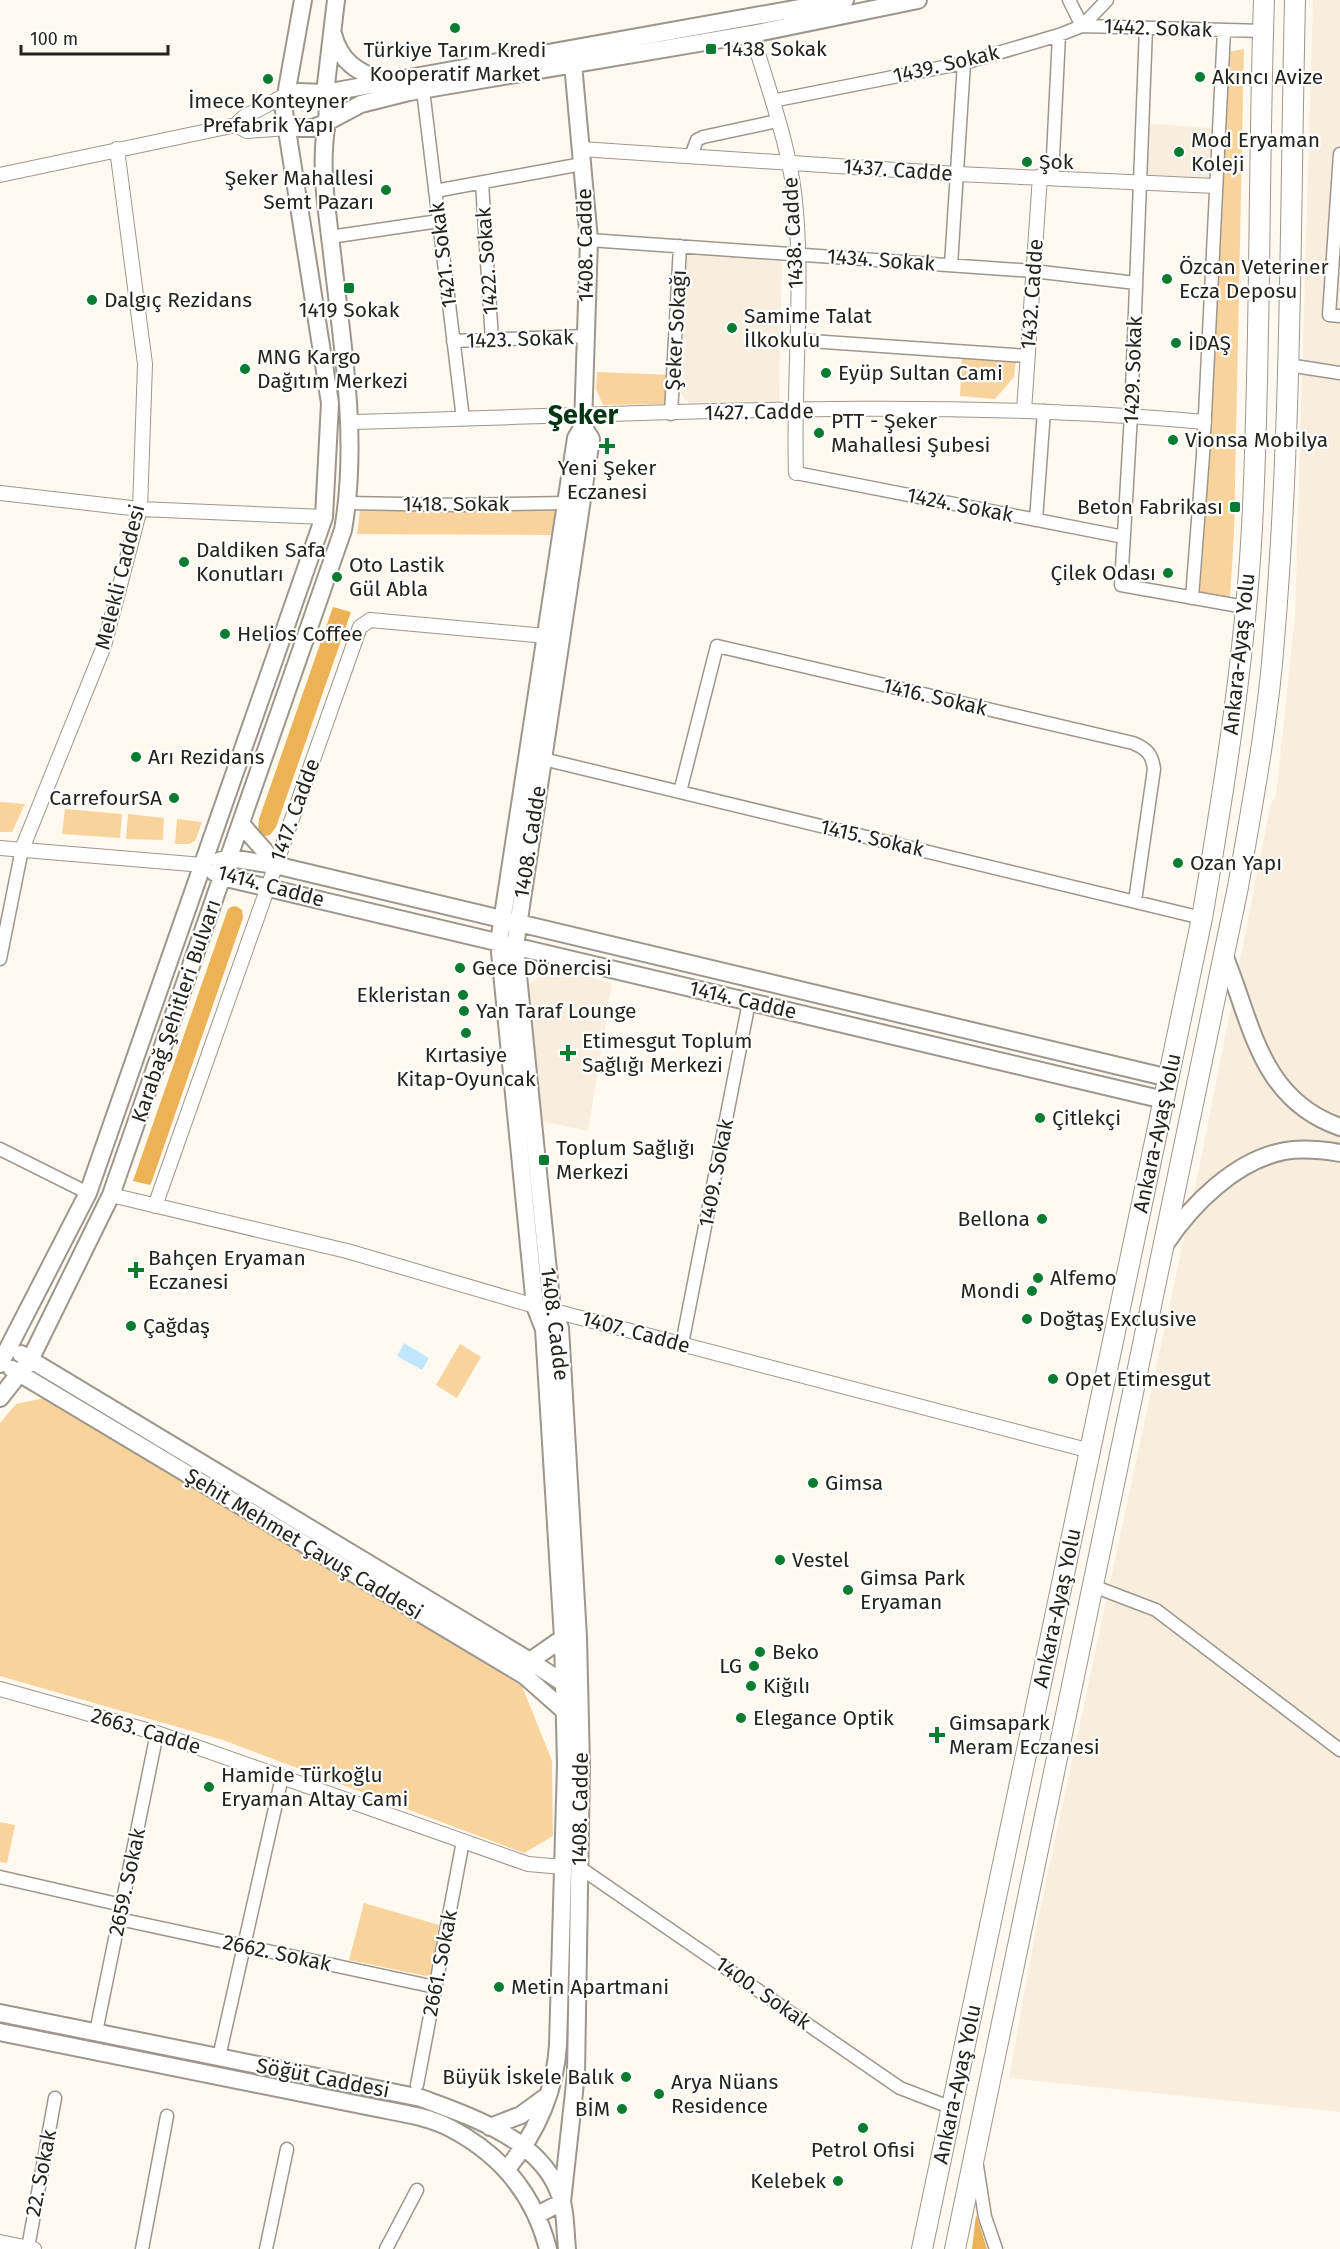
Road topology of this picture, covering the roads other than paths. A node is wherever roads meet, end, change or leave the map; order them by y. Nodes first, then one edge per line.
1 (303, 0) edge
2 (336, 0) edge
3 (845, 0) edge
4 (918, 0) edge
5 (1069, 0) edge
6 (1107, 0) edge
7 (1264, 0) edge
8 (1295, 0) edge
9 (751, 26) junction
10 (1082, 26) junction
11 (332, 28) junction
12 (1146, 28) junction
13 (1224, 30) junction
14 (1263, 31) junction
15 (1059, 35) junction
16 (964, 63) junction
17 (573, 64) junction
18 (383, 82) junction
19 (423, 90) junction
20 (325, 93) junction
21 (286, 95) junction
22 (772, 100) junction
23 (777, 121) junction
24 (327, 122) junction
25 (236, 125) junction
26 (288, 128) junction
27 (117, 148) junction
28 (1340, 154) edge
29 (691, 156) junction
30 (581, 157) junction
31 (789, 162) junction
32 (957, 174) junction
33 (0, 175) edge
34 (1046, 177) junction
35 (1140, 182) junction
36 (482, 183) junction
37 (1215, 186) junction
38 (435, 191) junction
39 (1338, 198) edge
40 (439, 221) junction
41 (330, 237) junction
42 (589, 240) junction
43 (680, 246) junction
44 (798, 254) junction
45 (951, 265) junction
46 (1033, 271) junction
47 (1136, 283) junction
48 (1340, 316) edge
49 (586, 336) junction
50 (492, 340) junction
51 (796, 340) junction
52 (453, 342) junction
53 (1027, 356) junction
54 (1288, 365) junction
55 (1340, 373) edge
56 (794, 411) junction
57 (1024, 411) junction
58 (1044, 411) junction
59 (671, 414) junction
60 (1131, 415) junction
61 (463, 419) junction
62 (583, 421) junction
63 (349, 422) junction
64 (1204, 422) junction
65 (796, 473) joint
66 (0, 493) edge
67 (347, 503) junction
68 (566, 503) junction
69 (140, 509) junction
70 (324, 516) junction
71 (1036, 520) junction
72 (1124, 537) junction
73 (1192, 598) junction
74 (1245, 607) junction
75 (546, 636) junction
76 (543, 759) junction
77 (680, 792) junction
78 (241, 823) junction
79 (0, 848) edge
80 (22, 849) junction
81 (229, 858) junction
82 (203, 865) junction
83 (275, 865) junction
84 (222, 877) junction
85 (267, 887) junction
86 (1135, 901) junction
87 (1202, 918) junction
88 (510, 921) junction
89 (507, 944) junction
90 (1224, 955) junction
91 (0, 959) edge
92 (749, 1002) junction
93 (1169, 1078) junction
94 (1164, 1100) junction
95 (1340, 1127) edge
96 (0, 1149) edge
97 (1340, 1153) edge
98 (88, 1193) junction
99 (111, 1195) junction
100 (155, 1206) junction
101 (1163, 1246) junction
102 (544, 1308) junction
103 (682, 1344) junction
104 (2, 1356) edge
105 (30, 1360) junction
106 (20, 1374) junction
107 (0, 1398) edge
108 (1091, 1451) junction
109 (1093, 1586) junction
110 (563, 1638) junction
111 (530, 1661) junction
112 (564, 1683) junction
113 (0, 1689) edge
114 (579, 1694) junction
115 (564, 1711) junction
116 (580, 1725) junction
117 (157, 1733) junction
118 (1340, 1750) edge
119 (282, 1777) junction
120 (464, 1841) junction
121 (571, 1867) junction
122 (1, 1881) edge
123 (122, 1905) junction
124 (119, 1918) junction
125 (244, 1946) junction
126 (435, 1987) junction
127 (0, 2013) edge
128 (0, 2032) edge
129 (96, 2032) junction
130 (219, 2057) junction
131 (417, 2085) dead end
132 (548, 2095) junction
133 (55, 2098) dead end
134 (952, 2108) junction
135 (167, 2116) dead end
136 (490, 2127) junction
137 (525, 2148) junction
138 (287, 2149) dead end
139 (976, 2152) junction
140 (507, 2169) junction
141 (417, 2190) dead end
142 (562, 2202) junction
143 (537, 2215) junction
144 (0, 2242) edge
145 (31, 2248) edge
146 (142, 2249) edge
147 (266, 2249) edge
148 (386, 2249) edge
149 (548, 2249) edge
150 (567, 2249) edge
151 (922, 2249) edge
152 (955, 2249) edge
153 (996, 2249) edge

1 - 21 main road, Karabağ Şehitleri Bulvarı
2 - 11 main road, Karabağ Şehitleri Bulvarı
3 - 9 main road
4 - 9 main road
5 - 10 street, 1442. Sokak
6 - 10 street, 1439. Sokak
7 - 14 highway, Ankara-Ayaş Yolu
8 - 54 highway, Ankara-Ayaş Yolu
9 - 17 main road
9 - 18 main road
9 - 22 street, 1438. Cadde
10 - 12 street, 1442. Sokak
10 - 15 street, 1439. Sokak
11 - 18 main road
11 - 20 main road, Karabağ Şehitleri Bulvarı
12 - 13 street, 1442. Sokak
12 - 35 street, 1429. Sokak
13 - 14 street, 1442. Sokak
13 - 37 street
14 - 74 highway, Ankara-Ayaş Yolu
15 - 16 street, 1439. Sokak
15 - 34 street
16 - 22 street, 1439. Sokak
16 - 32 street
17 - 19 main road
17 - 30 main road, 1408. Cadde
18 - 20 main road
19 - 24 main road
19 - 38 street, 1421. Sokak
20 - 21 main road
20 - 24 main road, Karabağ Şehitleri Bulvarı
21 - 25 street
21 - 26 main road, Karabağ Şehitleri Bulvarı
22 - 23 street, 1438. Cadde
23 - 29 street
23 - 31 street, 1438. Cadde
24 - 26 main road
24 - 41 main road, Karabağ Şehitleri Bulvarı
25 - 26 street
25 - 27 street
26 - 70 main road, Karabağ Şehitleri Bulvarı
27 - 33 street
27 - 69 street, Melekli Caddesi
28 - 39 street
29 - 30 street, 1437. Cadde
29 - 31 street, 1437. Cadde
30 - 36 street
30 - 42 main road, 1408. Cadde
31 - 32 street, 1437. Cadde
31 - 44 street, 1438. Cadde
32 - 34 street, 1437. Cadde
32 - 45 street
34 - 35 street, 1437. Cadde
34 - 46 street, 1432. Cadde
35 - 37 street, 1437. Cadde
35 - 47 street, 1429. Sokak
36 - 38 street
36 - 50 street, 1422. Sokak
37 - 64 street
38 - 40 street, 1421. Sokak
39 - 48 street
40 - 41 street
40 - 52 street, 1421. Sokak
41 - 63 main road, Karabağ Şehitleri Bulvarı
42 - 43 street, 1434. Sokak
42 - 49 main road, 1408. Cadde
43 - 44 street, 1434. Sokak
43 - 59 street, Şeker Sokağı
44 - 45 street, 1434. Sokak
44 - 51 street, 1438. Cadde
45 - 46 street, 1434. Sokak
46 - 47 street, 1434. Sokak
46 - 53 street, 1432. Cadde
47 - 60 street, 1429. Sokak
49 - 50 street, 1423. Sokak
49 - 62 main road, 1408. Cadde
50 - 52 street, 1423. Sokak
51 - 53 street
51 - 56 street, 1438. Cadde
52 - 61 street, 1421. Sokak
53 - 57 street, 1432. Cadde
54 - 55 street
54 - 90 highway, Ankara-Ayaş Yolu
56 - 57 street, 1427. Cadde
56 - 59 street, 1427. Cadde
56 - 65 street, 1438. Cadde
57 - 58 street, 1427. Cadde
58 - 60 street, 1427. Cadde
58 - 71 street
59 - 62 street, 1427. Cadde
60 - 64 street, 1427. Cadde
60 - 72 street, 1429. Sokak
61 - 62 street, 1427. Cadde
61 - 63 street, 1427. Cadde
62 - 68 main road, 1408. Cadde
62 - 76 main road, 1408. Cadde
63 - 67 main road, Karabağ Şehitleri Bulvarı
64 - 73 street
65 - 71 street, 1424. Sokak
66 - 69 street
67 - 68 street, 1418. Sokak
67 - 78 main road, Karabağ Şehitleri Bulvarı
68 - 75 main road, 1408. Cadde
69 - 70 street
69 - 80 street, Melekli Caddesi
70 - 82 main road, Karabağ Şehitleri Bulvarı
71 - 72 street, 1424. Sokak
72 - 73 street, 1429. Sokak
73 - 74 street, 1429. Sokak
74 - 87 highway, Ankara-Ayaş Yolu
75 - 83 street, 1417. Cadde
75 - 88 main road, 1408. Cadde
76 - 77 street, 1415. Sokak
76 - 88 main road, 1408. Cadde
77 - 86 street, 1415. Sokak
77 - 86 street, 1416. Sokak
78 - 81 main road, Karabağ Şehitleri Bulvarı
78 - 83 main road
79 - 80 street
80 - 82 street
80 - 91 street
81 - 82 main road, 1414. Cadde
81 - 83 main road, 1414. Cadde
81 - 84 main road, Karabağ Şehitleri Bulvarı
82 - 84 main road, 1414. Cadde
82 - 98 main road, Karabağ Şehitleri Bulvarı
83 - 85 street, 1417. Cadde
83 - 88 main road, 1414. Cadde
84 - 85 main road, 1414. Cadde
84 - 99 main road, Karabağ Şehitleri Bulvarı
85 - 89 main road, 1414. Cadde
85 - 100 street, 1417. Cadde
86 - 87 street, 1415. Sokak
87 - 93 highway, Ankara-Ayaş Yolu
88 - 89 main road, 1408. Cadde
88 - 93 main road, 1414. Cadde
89 - 92 main road, 1414. Cadde
89 - 102 main road, 1408. Cadde
90 - 95 main road
90 - 101 highway, Ankara-Ayaş Yolu
92 - 94 main road, 1414. Cadde
92 - 103 street, 1409. Sokak
93 - 94 highway, Ankara-Ayaş Yolu
94 - 108 highway, Ankara-Ayaş Yolu
96 - 98 street
97 - 101 main road
98 - 104 main road, Karabağ Şehitleri Bulvarı
99 - 100 street, 1407. Cadde
99 - 105 main road, Karabağ Şehitleri Bulvarı
100 - 102 street, 1407. Cadde
101 - 109 highway, Ankara-Ayaş Yolu
102 - 103 street, 1407. Cadde
102 - 110 main road, 1408. Cadde
102 - 114 main road, 1408. Cadde
103 - 108 street, 1407. Cadde
104 - 105 main road, Şehit Mehmet Çavuş Caddesi
104 - 106 main road, Şehit Mehmet Çavuş Caddesi
105 - 106 main road, Karabağ Şehitleri Bulvarı
105 - 111 main road, Şehit Mehmet Çavuş Caddesi
106 - 107 main road, Karabağ Şehitleri Bulvarı
106 - 115 main road, Şehit Mehmet Çavuş Caddesi
108 - 134 highway, Ankara-Ayaş Yolu
109 - 118 street
109 - 139 highway, Ankara-Ayaş Yolu
110 - 111 main road
110 - 112 main road, 1408. Cadde
111 - 112 main road, Şehit Mehmet Çavuş Caddesi
112 - 114 main road, Şehit Mehmet Çavuş Caddesi
112 - 115 main road, 1408. Cadde
113 - 117 street, 2663. Cadde
114 - 116 main road, 1408. Cadde
115 - 116 main road, Şehit Mehmet Çavuş Caddesi
115 - 121 main road, 1408. Cadde
116 - 121 main road, 1408. Cadde
117 - 119 street, 2663. Cadde
117 - 123 street, 2659. Sokak
119 - 120 street, 2663. Cadde
119 - 125 street
120 - 121 street, 2663. Cadde
120 - 126 street, 2661. Sokak
121 - 132 main road, 1408. Cadde
121 - 134 street, 1400. Sokak
121 - 142 main road, 1408. Cadde
122 - 123 street
123 - 124 street, 2659. Sokak
124 - 125 street, 2662. Sokak
124 - 129 street, 2659. Sokak
125 - 126 street, 2662. Sokak
125 - 130 street
126 - 131 street, 2661. Sokak
127 - 129 main road, Söğüt Caddesi
128 - 140 main road, Söğüt Caddesi
129 - 130 main road, Söğüt Caddesi
130 - 136 main road, Söğüt Caddesi
132 - 136 main road
132 - 137 main road, 1408. Cadde
133 - 145 street, 22. Sokak
134 - 151 highway, Ankara-Ayaş Yolu
135 - 146 street
136 - 137 main road, Söğüt Caddesi
137 - 140 main road, 1408. Cadde
137 - 142 main road, Söğüt Caddesi
138 - 147 street
139 - 152 highway, Ankara-Ayaş Yolu
139 - 153 street
140 - 143 main road, Söğüt Caddesi
141 - 148 street
142 - 143 main road
142 - 150 main road, Söğüt Caddesi
143 - 149 main road, Söğüt Caddesi
144 - 145 street

